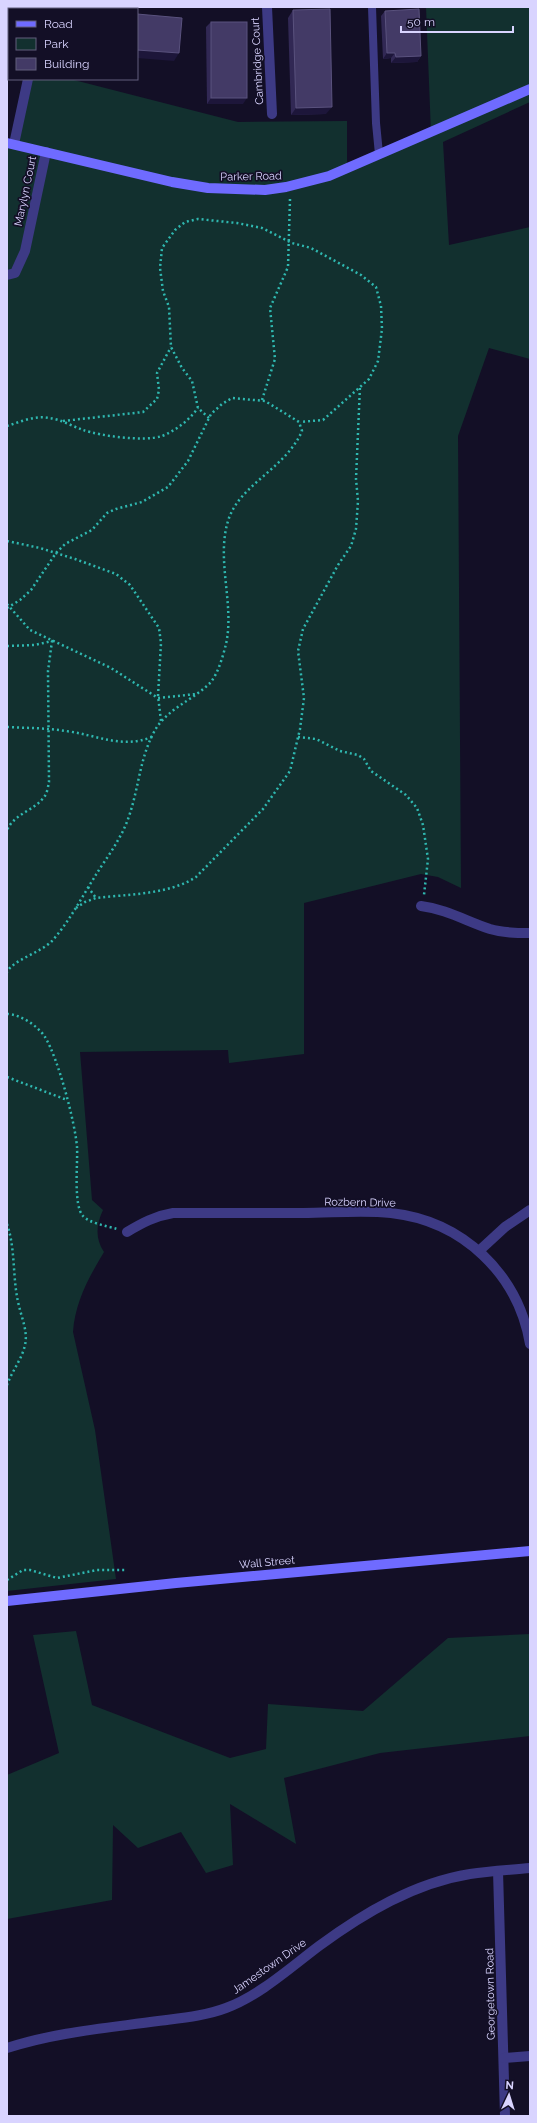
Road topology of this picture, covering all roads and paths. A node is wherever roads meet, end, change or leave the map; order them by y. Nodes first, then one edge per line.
1 (267, 7) edge
2 (372, 7) edge
3 (28, 80) edge
4 (530, 89) edge
5 (272, 114) dead end
6 (10, 143) edge
7 (46, 152) junction
8 (379, 154) junction
9 (290, 186) junction
10 (290, 242) junction
11 (7, 275) edge
12 (171, 347) junction
13 (360, 386) junction
14 (262, 400) junction
15 (198, 408) junction
16 (209, 418) junction
17 (60, 421) junction
18 (300, 422) junction
19 (7, 426) edge
20 (7, 541) edge
21 (56, 553) junction
22 (8, 606) edge
23 (52, 641) junction
24 (7, 646) edge
25 (196, 694) junction
26 (158, 698) junction
27 (161, 721) junction
28 (7, 727) edge
29 (49, 729) junction
30 (152, 737) junction
31 (298, 737) junction
32 (7, 830) edge
33 (88, 887) junction
34 (96, 898) junction
35 (421, 906) joint
36 (75, 909) junction
37 (530, 933) edge
38 (7, 972) edge
39 (7, 1014) edge
40 (7, 1077) edge
41 (67, 1100) junction
42 (530, 1210) edge
43 (7, 1224) edge
44 (127, 1232) joint
45 (480, 1250) junction
46 (530, 1344) edge
47 (7, 1385) edge
48 (530, 1551) edge
49 (126, 1570) dead end
50 (7, 1580) edge
51 (7, 1601) edge
52 (530, 1868) edge
53 (498, 1871) junction
54 (7, 2048) edge
55 (530, 2056) edge
56 (504, 2058) junction
57 (505, 2116) edge

1 - 5 street, Cambridge Court
2 - 8 lane
3 - 6 street
4 - 8 street, Parker Road
6 - 7 street, Parker Road
7 - 9 street, Parker Road
7 - 11 street, Marylyn Court
8 - 9 street, Parker Road
9 - 10 path
10 - 12 path
10 - 13 path
10 - 14 path
12 - 15 path
12 - 17 path
13 - 18 path
13 - 31 path
14 - 16 path
14 - 18 path
15 - 16 path
15 - 17 path
16 - 21 path
17 - 19 path
18 - 25 path
20 - 21 path
21 - 22 path
21 - 26 path
22 - 23 path
23 - 24 path
23 - 26 path
23 - 29 path
25 - 26 path
25 - 27 path
26 - 27 path
27 - 30 path
28 - 29 path
29 - 30 path
29 - 32 path
30 - 33 path
31 - 34 path
31 - 35 path
33 - 34 path
33 - 36 path
34 - 36 path
35 - 37 street
36 - 38 path
39 - 41 path
40 - 41 path
41 - 44 path
42 - 45 street
43 - 47 path
44 - 45 street, Rozbern Drive
45 - 46 street, Rozbern Drive
48 - 51 street, Wall Street
49 - 50 path
52 - 53 street, Jamestown Drive
53 - 54 street, Jamestown Drive
53 - 56 street, Georgetown Road
55 - 56 street
56 - 57 street, Georgetown Road

